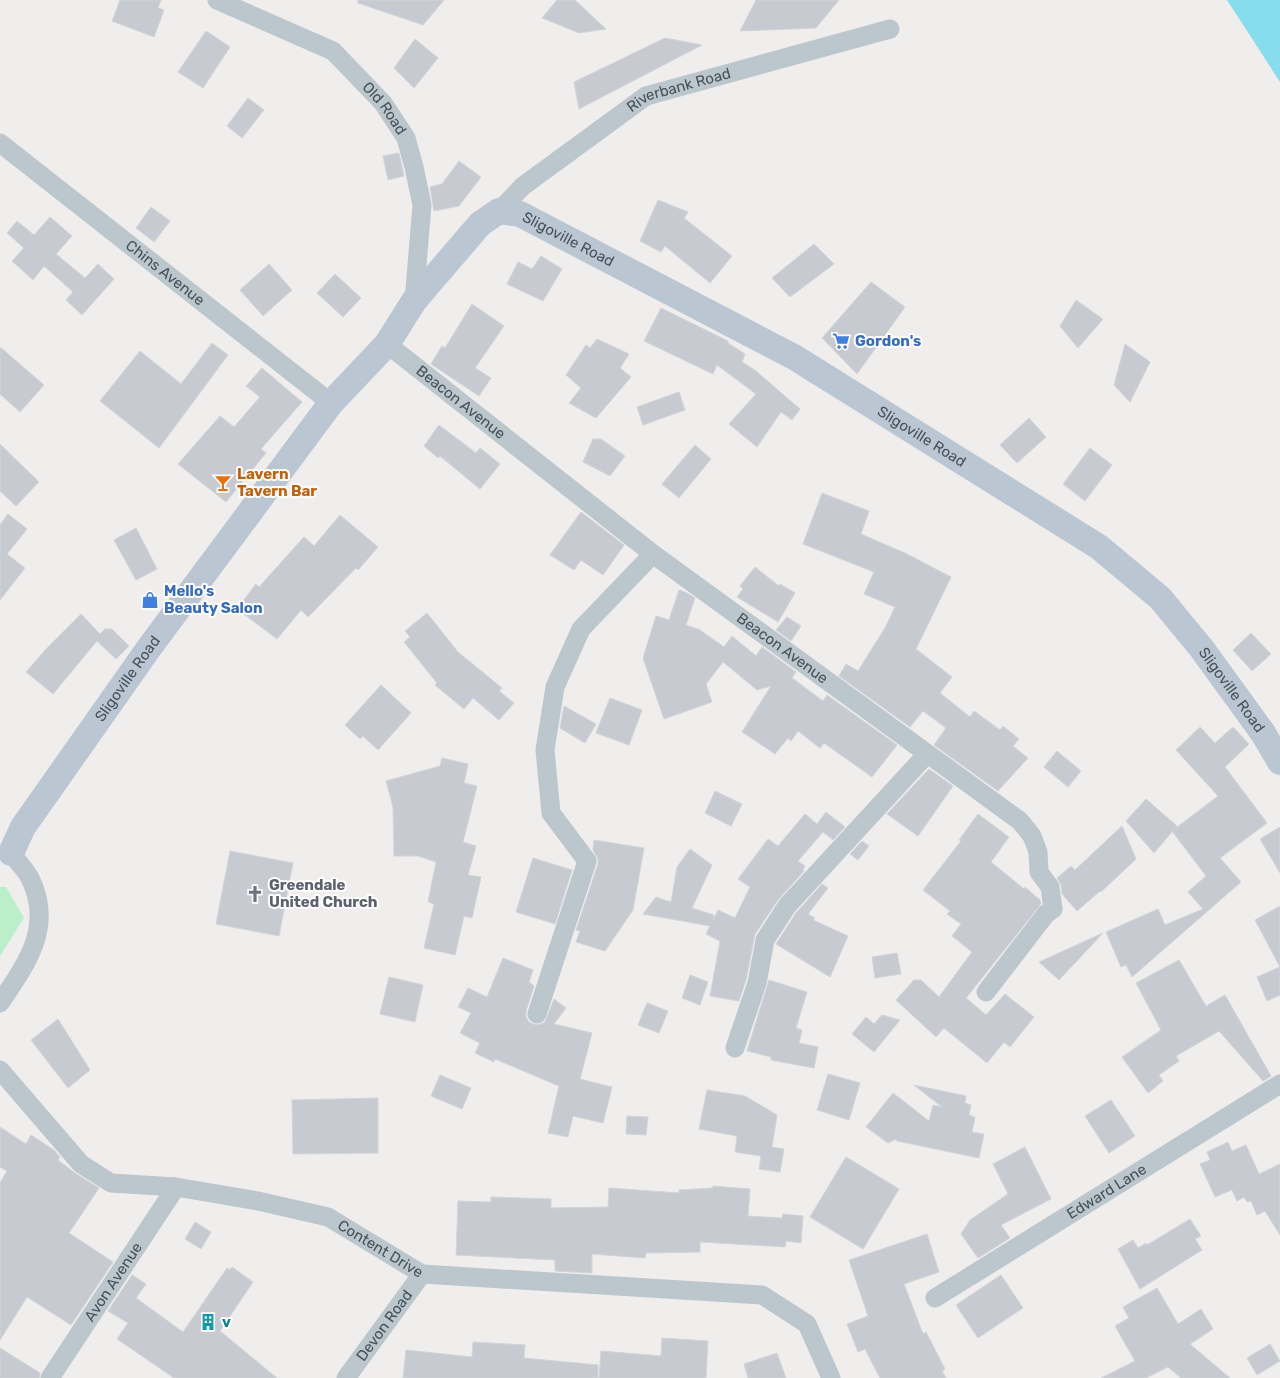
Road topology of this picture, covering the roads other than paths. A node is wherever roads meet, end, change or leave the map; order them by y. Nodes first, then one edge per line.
1 (217, 0) edge
2 (890, 30) dead end
3 (0, 143) edge
4 (499, 211) junction
5 (414, 302) junction
6 (387, 344) junction
7 (331, 403) junction
8 (653, 554) junction
9 (927, 754) junction
10 (1280, 762) edge
11 (4, 852) edge
12 (986, 992) dead end
13 (0, 1003) edge
14 (537, 1014) dead end
15 (735, 1048) dead end
16 (0, 1070) edge
17 (1280, 1084) edge
18 (176, 1187) junction
19 (422, 1274) junction
20 (935, 1298) dead end
21 (50, 1378) edge
22 (346, 1378) edge
23 (831, 1378) edge

1 - 5 street, Old Road
2 - 4 street, Riverbank Road
3 - 7 street, Chins Avenue
4 - 5 street, Sligoville Road
4 - 10 street, Sligoville Road
5 - 6 street, Sligoville Road
6 - 7 street, Sligoville Road
6 - 8 street, Beacon Avenue
7 - 11 street, Sligoville Road
8 - 9 street, Beacon Avenue
8 - 14 street
9 - 12 street, Beacon Avenue
9 - 15 street
11 - 13 street
16 - 18 street, Content Drive
17 - 20 street, Edward Lane
18 - 19 street, Content Drive
18 - 21 street, Avon Avenue
19 - 22 street, Devon Road
19 - 23 street, Content Drive

